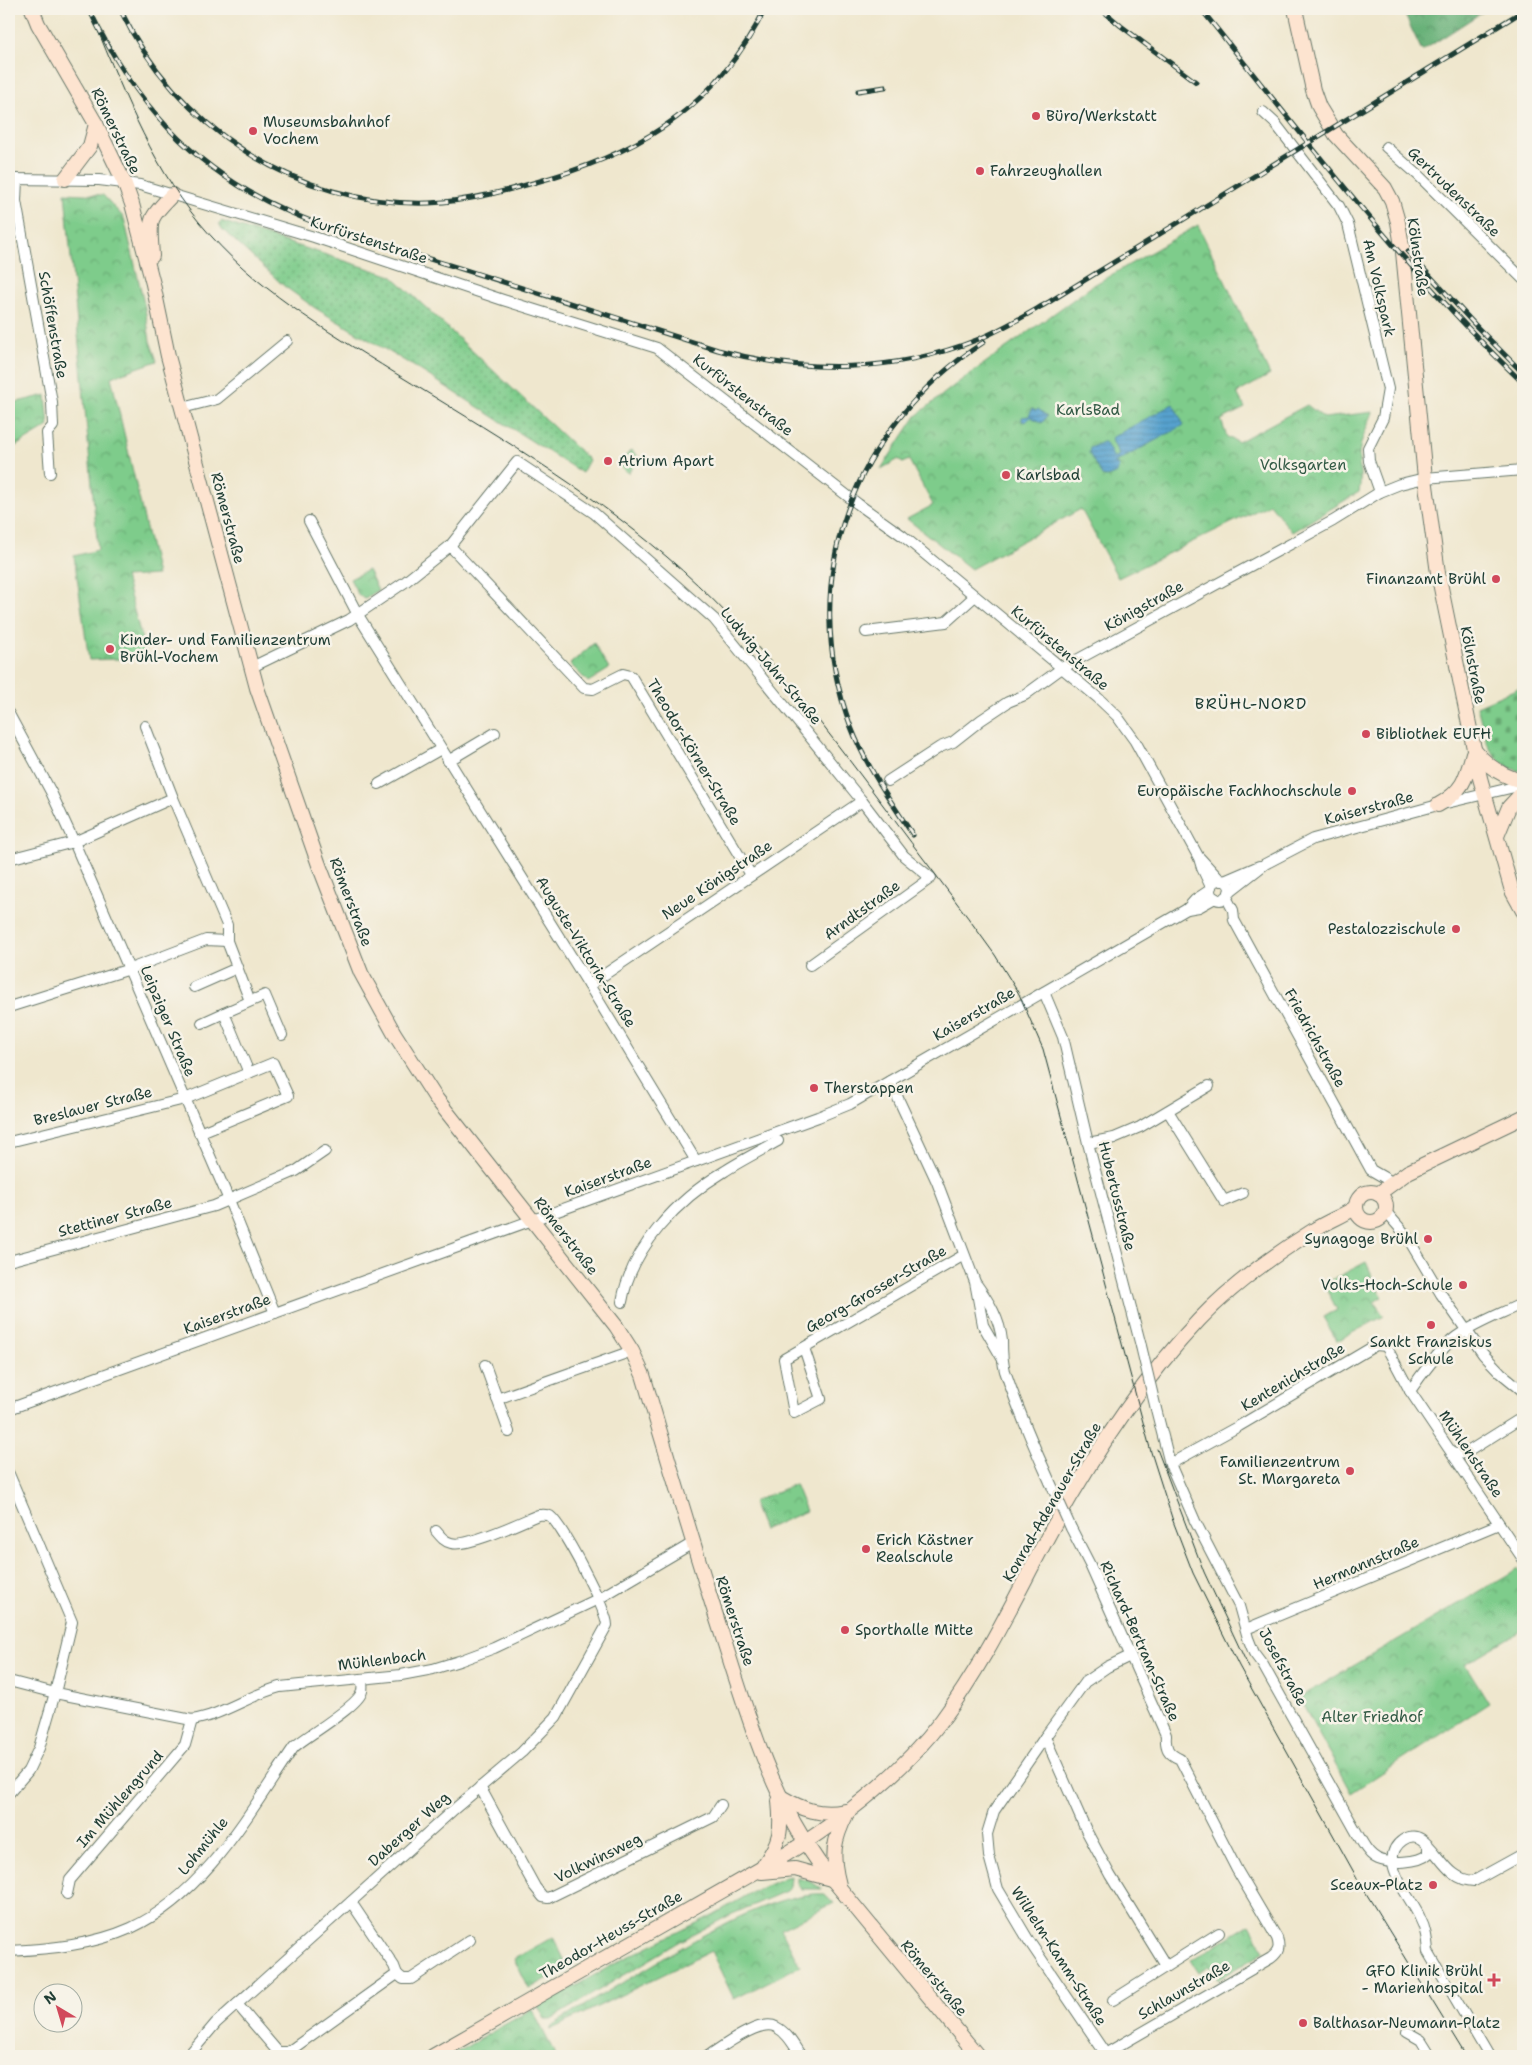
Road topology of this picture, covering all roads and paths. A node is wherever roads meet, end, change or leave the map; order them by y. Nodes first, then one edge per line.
1 (32, 9) edge
2 (42, 9) edge
3 (1295, 9) edge
4 (68, 73) junction
5 (1263, 112) dead end
6 (96, 124) junction
7 (1386, 147) dead end
8 (65, 178) junction
9 (13, 179) edge
10 (124, 182) junction
11 (172, 195) junction
12 (1523, 279) edge
13 (153, 284) junction
14 (287, 341) dead end
15 (182, 408) junction
16 (1523, 470) edge
17 (50, 473) dead end
18 (1425, 478) junction
19 (1380, 492) junction
20 (309, 521) dead end
21 (450, 546) junction
22 (975, 596) junction
23 (358, 615) junction
24 (866, 632) dead end
25 (252, 667) junction
26 (1062, 668) junction
27 (9, 714) edge
28 (144, 726) dead end
29 (496, 733) dead end
30 (441, 749) junction
31 (1473, 750) junction
32 (448, 761) junction
33 (888, 781) dead end
34 (1523, 781) edge
35 (379, 784) dead end
36 (1523, 785) edge
37 (1523, 792) edge
38 (1485, 794) junction
39 (173, 798) junction
40 (862, 801) junction
41 (1438, 805) junction
42 (1497, 836) junction
43 (74, 842) junction
44 (1199, 858) junction
45 (9, 860) edge
46 (1265, 864) junction
47 (751, 874) junction
48 (931, 878) joint
49 (1222, 881) junction
50 (1212, 892) junction
51 (1228, 894) junction
52 (1523, 911) edge
53 (227, 940) junction
54 (810, 965) dead end
55 (130, 968) junction
56 (237, 968) junction
57 (589, 985) junction
58 (194, 987) dead end
59 (1044, 992) junction
60 (250, 1001) junction
61 (9, 1007) edge
62 (224, 1013) junction
63 (202, 1023) dead end
64 (282, 1035) dead end
65 (248, 1073) junction
66 (890, 1081) junction
67 (1210, 1086) dead end
68 (185, 1099) junction
69 (1168, 1111) junction
70 (1523, 1117) edge
71 (199, 1133) junction
72 (778, 1141) dead end
73 (9, 1142) edge
74 (1088, 1143) junction
75 (325, 1151) dead end
76 (715, 1154) junction
77 (696, 1161) junction
78 (723, 1172) junction
79 (1392, 1182) junction
80 (1243, 1193) dead end
81 (1378, 1194) junction
82 (229, 1200) junction
83 (1356, 1206) junction
84 (1385, 1211) junction
85 (533, 1219) junction
86 (964, 1256) junction
87 (9, 1261) edge
88 (975, 1282) junction
89 (622, 1302) dead end
90 (1523, 1303) edge
91 (275, 1313) junction
92 (1467, 1330) junction
93 (804, 1348) junction
94 (632, 1351) junction
95 (1002, 1358) junction
96 (485, 1365) dead end
97 (1410, 1391) junction
98 (1523, 1391) edge
99 (497, 1400) junction
100 (1156, 1409) joint
101 (9, 1410) edge
102 (1523, 1417) edge
103 (509, 1432) dead end
104 (1453, 1454) junction
105 (1170, 1464) junction
106 (9, 1474) edge
107 (1499, 1524) junction
108 (436, 1531) dead end
109 (693, 1543) junction
110 (1523, 1559) edge
111 (598, 1599) junction
112 (1246, 1629) junction
113 (1130, 1656) junction
114 (362, 1679) junction
115 (9, 1681) edge
116 (55, 1693) junction
117 (192, 1720) junction
118 (1045, 1737) junction
119 (480, 1787) junction
120 (9, 1793) edge
121 (780, 1795) junction
122 (721, 1806) dead end
123 (849, 1810) junction
124 (805, 1842) junction
125 (1428, 1847) junction
126 (1523, 1854) edge
127 (1391, 1861) junction
128 (757, 1871) junction
129 (836, 1885) junction
130 (67, 1894) dead end
131 (351, 1902) junction
132 (1219, 1933) dead end
133 (470, 1940) dead end
134 (9, 1951) edge
135 (1278, 1952) joint
136 (1166, 1966) junction
137 (397, 1974) junction
138 (1113, 2000) dead end
139 (237, 2004) junction
140 (1408, 2032) dead end
141 (1106, 2055) edge
142 (188, 2056) edge
143 (433, 2056) edge
144 (708, 2056) edge
145 (801, 2056) edge
146 (978, 2056) edge
147 (1430, 2056) edge
148 (1489, 2056) edge

1 - 4 main road, Römerstraße
2 - 4 main road, Römerstraße
3 - 18 main road, Kölnstraße
4 - 6 main road, Römerstraße
5 - 19 street, Am Volkspark
6 - 8 main road
6 - 10 main road, Römerstraße
7 - 12 street, Gertrudenstraße
8 - 9 street, Kurfürstenstraße
8 - 10 street, Kurfürstenstraße
9 - 17 street, Schöffenstraße
10 - 11 street, Kurfürstenstraße
10 - 13 main road, Römerstraße
11 - 13 main road
11 - 22 street, Kurfürstenstraße
13 - 15 main road, Römerstraße
14 - 15 street
15 - 25 main road, Römerstraße
16 - 18 street
18 - 19 street, Königstraße
18 - 31 main road, Kölnstraße
19 - 26 street, Königstraße
20 - 23 street, Auguste-Viktoria-Straße
21 - 23 street
21 - 40 street, Ludwig-Jahn-Straße
21 - 47 street, Theodor-Körner-Straße
22 - 24 street
22 - 26 street, Kurfürstenstraße
23 - 25 street
23 - 30 street, Auguste-Viktoria-Straße
25 - 85 main road, Römerstraße
26 - 33 street, Königstraße
26 - 44 street, Kurfürstenstraße
27 - 43 street, Leipziger Straße
28 - 39 street
29 - 32 street
30 - 32 street, Auguste-Viktoria-Straße
30 - 35 street
31 - 34 main road
31 - 38 main road, Kölnstraße
31 - 41 main road
32 - 57 street, Auguste-Viktoria-Straße
36 - 38 street, Kaiserstraße
37 - 42 main road
38 - 41 street, Kaiserstraße
38 - 42 main road, Kölnstraße
39 - 43 street
39 - 53 street
40 - 47 street, Neue Königstraße
40 - 48 street, Ludwig-Jahn-Straße
41 - 46 street, Kaiserstraße
42 - 52 main road, Kölnstraße
43 - 45 street
43 - 55 street, Leipziger Straße
44 - 49 street, Kurfürstenstraße
44 - 50 street, Kurfürstenstraße
46 - 49 street, Kaiserstraße
46 - 51 street, Kaiserstraße
47 - 57 street, Neue Königstraße
48 - 54 street, Arndtstraße
49 - 50 street
49 - 51 street
50 - 51 street
50 - 59 street, Kaiserstraße
51 - 79 street, Friedrichstraße
53 - 55 street
53 - 56 street
55 - 61 street
55 - 68 street, Leipziger Straße
56 - 58 street
56 - 60 street
57 - 77 street, Auguste-Viktoria-Straße
59 - 66 street, Kaiserstraße
59 - 74 street, Hubertusstraße
60 - 62 street
60 - 64 street
62 - 63 street
62 - 65 street
65 - 68 street, Breslauer Straße
65 - 71 street, Breslauer Straße
66 - 76 street, Kaiserstraße
66 - 86 street, Richard-Bertram-Straße
67 - 69 street
68 - 71 street, Leipziger Straße
68 - 73 street, Breslauer Straße
69 - 74 street
69 - 80 street
70 - 79 main road
71 - 82 street, Leipziger Straße
72 - 78 street
74 - 100 street, Hubertusstraße, bridge
75 - 82 street, Stettiner Straße
76 - 77 street, Kaiserstraße
76 - 78 street
77 - 85 street, Kaiserstraße
78 - 89 street
79 - 81 main road
81 - 83 main road
81 - 84 main road
82 - 87 street, Stettiner Straße
82 - 91 street, Leipziger Straße
83 - 84 main road
83 - 123 main road, Konrad-Adenauer-Straße
84 - 92 street
85 - 91 street, Kaiserstraße
85 - 94 main road, Römerstraße
86 - 88 street, Richard-Bertram-Straße
86 - 93 street, Georg-Grosser-Straße
88 - 95 street, Richard-Bertram-Straße
88 - 95 street, Richard-Bertram-Straße
90 - 92 street
91 - 101 street, Kaiserstraße
92 - 97 street
92 - 98 street
93 - 93 street, Georg-Grosser-Straße
94 - 99 street
94 - 109 main road, Römerstraße
95 - 113 street, Richard-Bertram-Straße, bridge
96 - 99 street
97 - 104 street, Mühlenstraße
97 - 105 street, Kentenichstraße
99 - 103 street
100 - 105 street, Josefstraße
102 - 104 street
104 - 107 street, Mühlenstraße
105 - 112 street, Josefstraße
106 - 116 street
107 - 110 street, Mühlenstraße
107 - 112 street, Hermannstraße
108 - 111 street, Daberger Weg
109 - 111 street, Mühlenbach
109 - 121 main road, Römerstraße
111 - 114 street, Mühlenbach
111 - 119 street, Daberger Weg
112 - 127 street, Josefstraße
113 - 118 street, Wilhelm-Kamm-Straße
113 - 135 street, Richard-Bertram-Straße
114 - 117 street, Mühlenbach
114 - 134 street, Lohmühle
115 - 116 street, Mühlenbach
116 - 117 street, Mühlenbach
116 - 120 street
117 - 130 street, Im Mühlengrund
118 - 136 street
118 - 141 street, Wilhelm-Kamm-Straße
119 - 122 street, Volkwinsweg
119 - 131 street, Daberger Weg
121 - 123 main road
121 - 124 main road, Römerstraße
121 - 128 main road
123 - 124 main road, Konrad-Adenauer-Straße
123 - 129 main road
124 - 128 main road, Theodor-Heuss-Straße
124 - 129 main road, Römerstraße
125 - 126 street
125 - 127 street
125 - 127 street
127 - 148 street
128 - 129 main road
128 - 143 main road, Theodor-Heuss-Straße
129 - 146 main road, Römerstraße
131 - 137 street
131 - 139 street, Daberger Weg
132 - 136 street
133 - 137 street
135 - 141 street, Schlaunstraße
136 - 138 street
137 - 139 street
139 - 142 street, Daberger Weg
140 - 147 street
144 - 145 street

